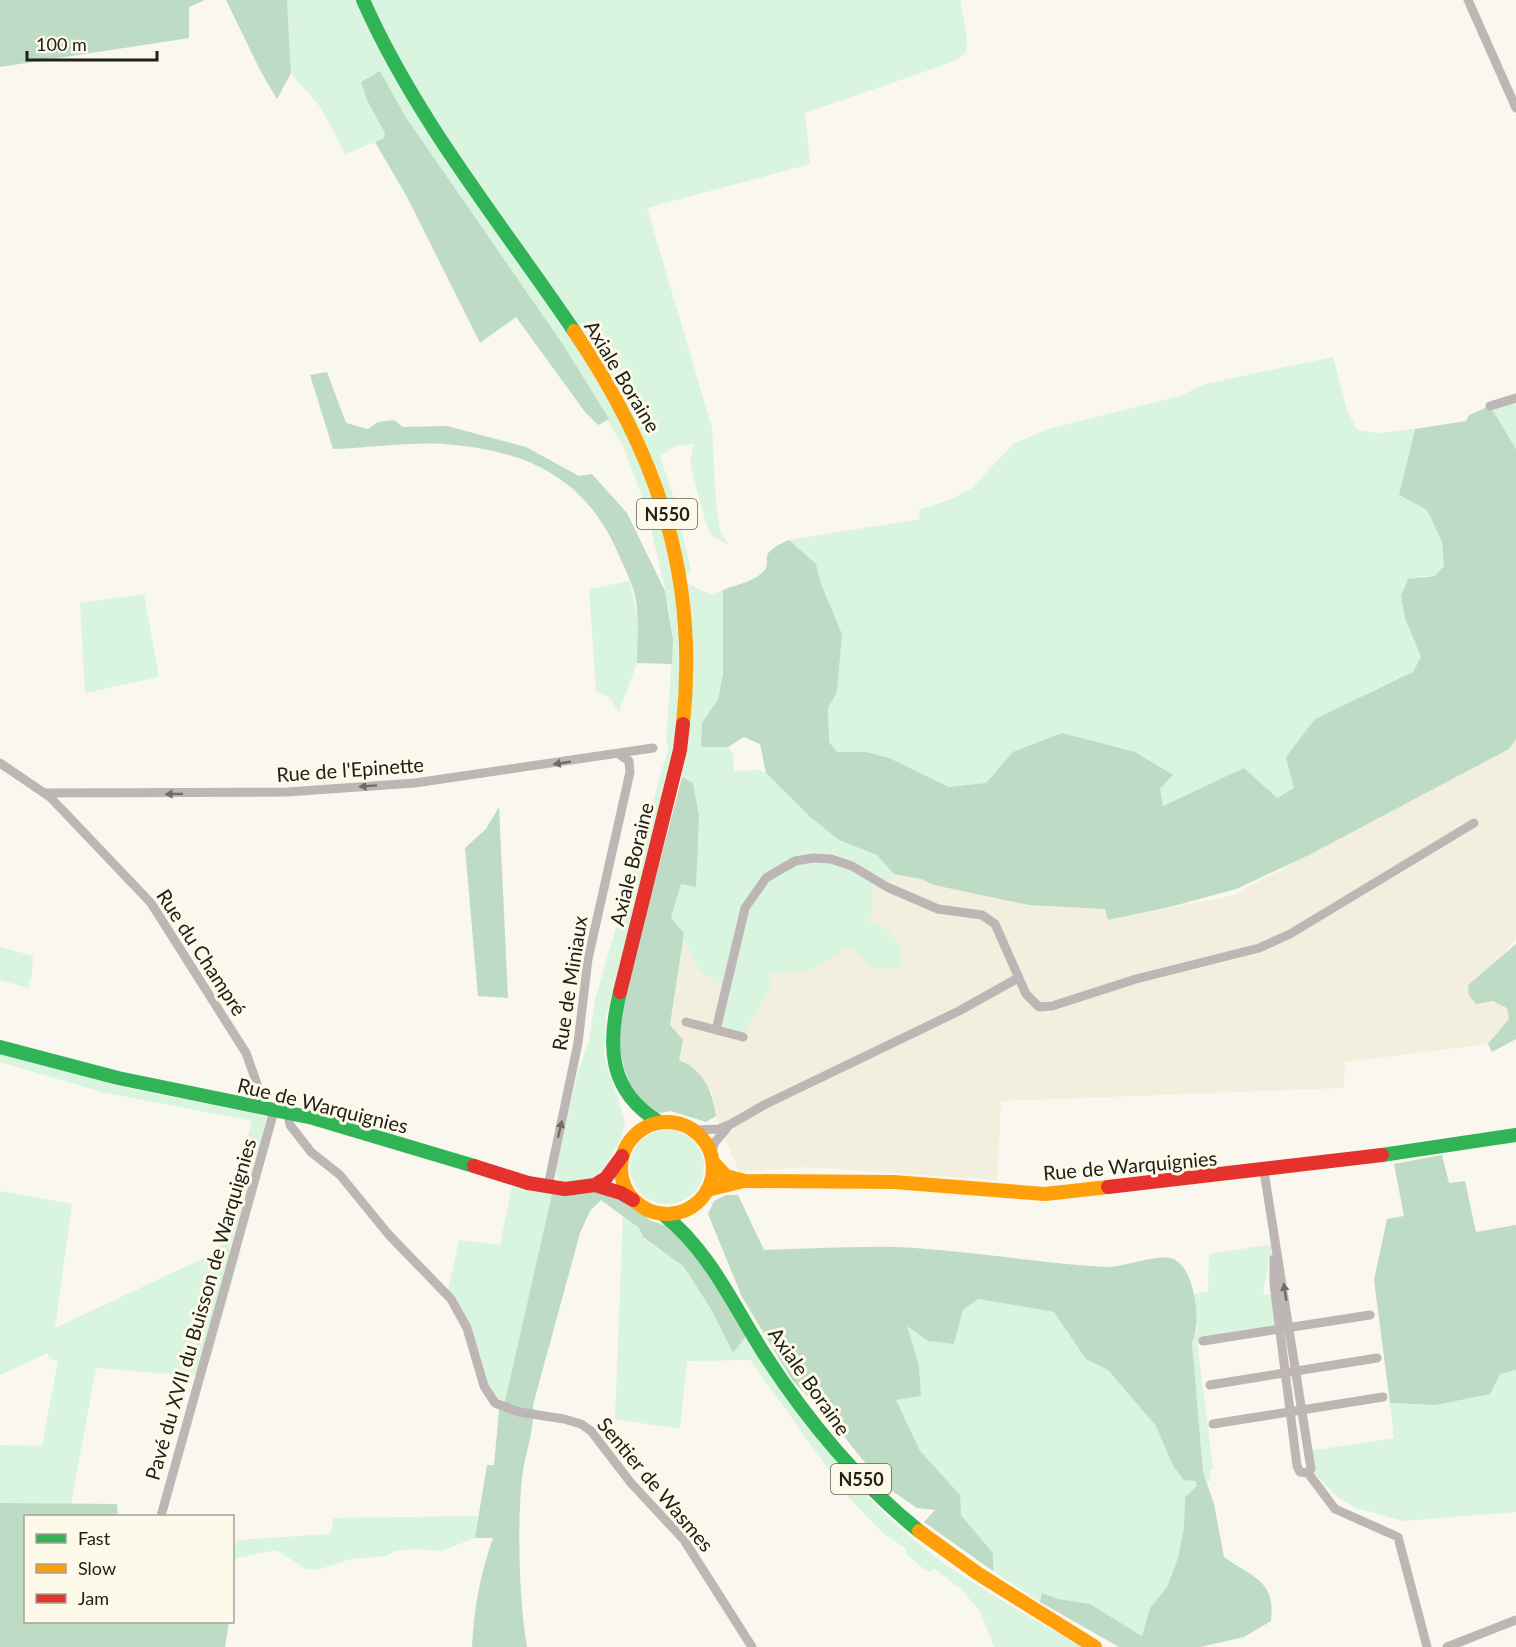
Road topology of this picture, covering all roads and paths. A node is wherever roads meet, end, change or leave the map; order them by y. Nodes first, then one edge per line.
1 (363, 0) edge
2 (1468, 0) edge
3 (1516, 108) edge
4 (1516, 398) edge
5 (1490, 406) dead end
6 (653, 748) dead end
7 (620, 755) junction
8 (0, 763) edge
9 (46, 793) junction
10 (1474, 824) dead end
11 (1018, 978) junction
12 (686, 1022) dead end
13 (716, 1030) junction
14 (743, 1037) dead end
15 (0, 1047) edge
16 (627, 1099) junction
17 (276, 1112) junction
18 (659, 1122) junction
19 (731, 1124) junction
20 (694, 1130) junction
21 (1516, 1135) edge
22 (632, 1137) junction
23 (621, 1156) junction
24 (712, 1158) junction
25 (1264, 1172) junction
26 (745, 1181) junction
27 (595, 1185) junction
28 (548, 1186) junction
29 (707, 1190) junction
30 (633, 1200) junction
31 (693, 1206) junction
32 (664, 1215) junction
33 (693, 1244) junction
34 (1370, 1315) dead end
35 (1285, 1328) junction
36 (1203, 1341) dead end
37 (1377, 1358) dead end
38 (1292, 1372) junction
39 (1210, 1384) dead end
40 (1383, 1397) dead end
41 (1303, 1410) junction
42 (1292, 1411) junction
43 (1212, 1424) dead end
44 (1310, 1457) junction
45 (1297, 1464) junction
46 (1308, 1473) junction
47 (161, 1515) edge
48 (1516, 1620) edge
49 (752, 1647) edge
50 (1095, 1647) edge
51 (1427, 1647) edge
52 (1447, 1647) edge

1 - 16 main road, Axiale Boraine / N550
2 - 3 street
4 - 5 street
6 - 7 street, Rue de l'Epinette
7 -> 9 street, Rue de l'Epinette
28 -> 7 street, Rue de Miniaux
8 - 9 street, Rue du Champré
9 - 17 street, Rue du Champré
10 - 11 street
11 - 13 street
11 - 19 street
12 - 13 street
13 - 14 street
15 - 17 main road, Rue de Warquignies
16 - 18 main road
16 - 22 main road, Axiale Boraine
17 - 28 main road, Rue de Warquignies
17 - 47 street, Pavé du XVII du Buisson de Warquignies
17 - 49 street, Sentier de Wasmes
18 - 20 main road
18 - 22 main road
19 - 20 street
19 - 24 street
20 - 24 main road
21 - 25 main road, Rue de Warquignies
22 - 23 main road
23 - 27 main road
23 - 30 main road
24 - 26 main road
24 - 29 main road
25 - 26 main road, Rue de Warquignies
25 - 35 street
26 - 29 main road
27 - 28 main road, Rue de Warquignies
27 - 30 main road, Rue de Warquignies
29 - 31 main road
30 - 32 main road
31 - 32 main road
31 - 33 main road
32 - 33 main road, Axiale Boraine
33 - 50 main road, Axiale Boraine / N550
34 - 35 street
35 - 36 street
35 - 38 street
37 - 38 street
38 - 39 street
38 - 41 street
38 - 42 street
40 - 41 street
41 - 42 street
41 - 44 street
42 - 43 street
42 - 45 street
44 - 45 street
44 - 46 street
45 - 46 street
46 - 51 street
48 - 52 street

